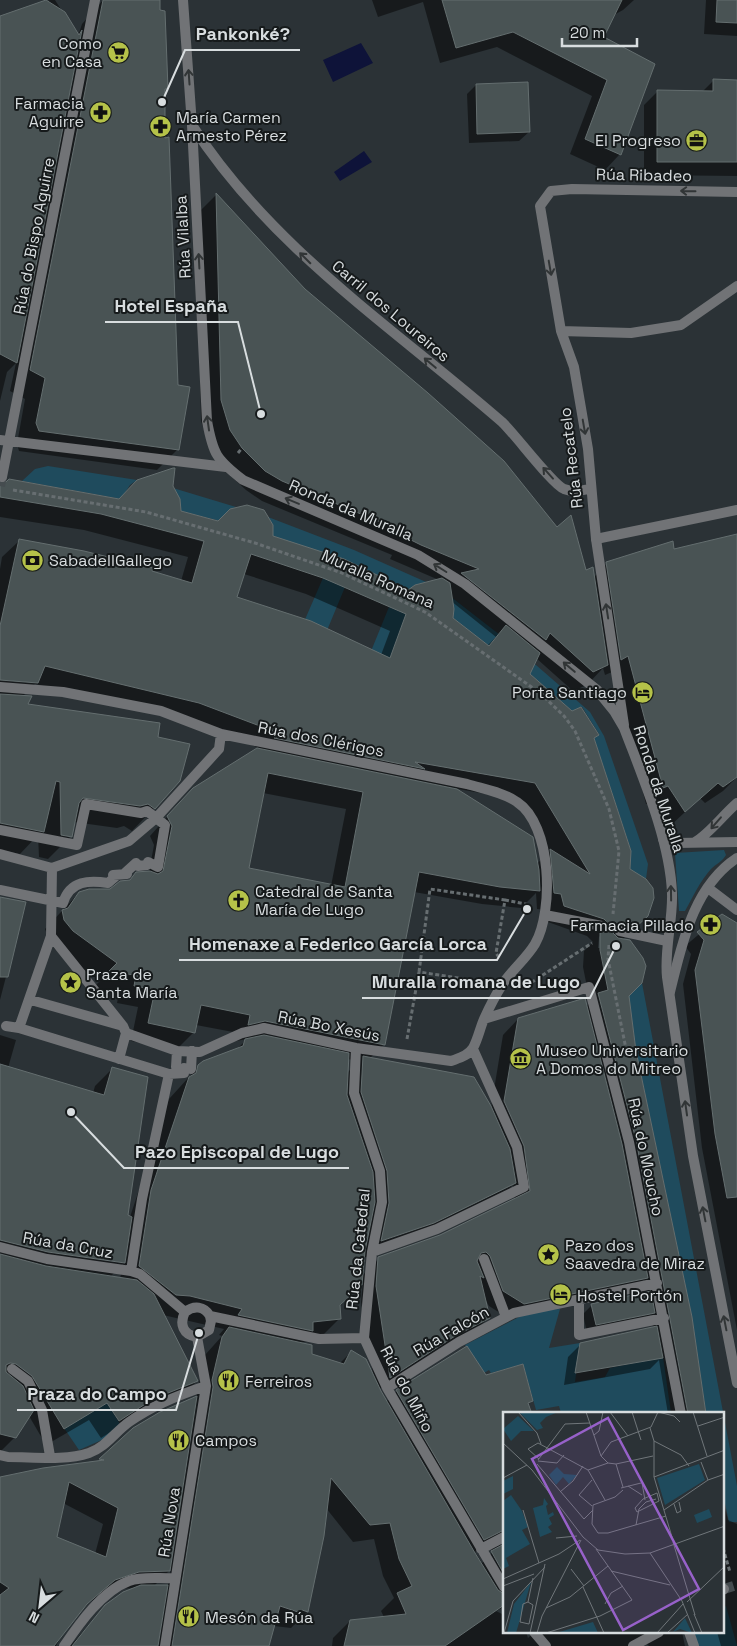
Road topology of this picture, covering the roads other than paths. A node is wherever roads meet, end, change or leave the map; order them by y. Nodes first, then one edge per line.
1 (95, 0) edge
2 (183, 0) edge
3 (192, 125) junction
4 (551, 191) joint
5 (737, 192) edge
6 (737, 286) edge
7 (561, 332) junction
8 (5, 440) edge
9 (226, 467) junction
10 (2, 478) dead end
11 (590, 489) junction
12 (737, 510) edge
13 (596, 539) junction
14 (0, 686) edge
15 (624, 728) junction
16 (221, 734) junction
17 (737, 803) edge
18 (156, 818) junction
19 (0, 830) edge
20 (663, 839) junction
21 (695, 842) junction
22 (737, 842) edge
23 (0, 854) edge
24 (737, 858) edge
25 (52, 868) junction
26 (708, 888) junction
27 (0, 890) edge
28 (52, 901) junction
29 (737, 910) edge
30 (545, 914) junction
31 (602, 926) tunnel mouth
32 (620, 931) tunnel mouth
33 (51, 936) junction
34 (667, 942) junction
35 (670, 992) junction
36 (31, 1000) junction
37 (484, 1019) junction
38 (6, 1026) dead end
39 (20, 1028) junction
40 (124, 1030) junction
41 (356, 1048) junction
42 (473, 1049) junction
43 (176, 1051) junction
44 (192, 1051) junction
45 (119, 1059) junction
46 (180, 1069) junction
47 (0, 1246) edge
48 (372, 1252) junction
49 (484, 1259) dead end
50 (131, 1271) junction
51 (657, 1283) junction
52 (579, 1300) junction
53 (185, 1312) junction
54 (210, 1316) junction
55 (506, 1317) junction
56 (664, 1318) junction
57 (197, 1337) junction
58 (364, 1338) junction
59 (12, 1369) dead end
60 (737, 1383) edge
61 (206, 1386) junction
62 (387, 1388) junction
63 (681, 1412) edge
64 (0, 1455) edge
65 (50, 1456) junction
66 (503, 1537) edge
67 (481, 1548) junction
68 (175, 1578) junction
69 (503, 1585) edge
70 (536, 1634) edge
71 (654, 1634) edge
72 (690, 1634) edge
73 (64, 1646) edge
74 (165, 1646) edge
75 (546, 1646) edge
76 (633, 1646) edge
77 (694, 1646) edge

1 - 8 street, Rúa do Bispo Aguirre
3 -> 2 street, Rúa Vilalba
9 -> 3 street, Rúa Vilalba
11 -> 3 street, Carril dos Loureiros
5 -> 4 street, Rúa Ribadeo
4 -> 7 street, Rúa Recatelo
6 - 7 street
7 -> 11 street, Rúa Recatelo
8 - 9 street, Ronda da Muralla
8 - 10 street, Rúa do Bispo Aguirre
15 -> 9 street, Ronda da Muralla
11 - 13 street, Rúa Recatelo
12 - 13 street
15 -> 13 street, Rúa Recatelo
14 - 16 street, Rúa dos Clérigos
15 - 20 street, Ronda da Muralla
16 - 18 street
16 - 30 street, Rúa dos Clérigos
17 -> 21 street
18 - 19 street
18 - 25 street
18 - 28 street
20 - 21 street
34 -> 20 street, Ronda da Muralla
21 - 22 street
23 - 25 street
24 - 26 street
25 - 28 street
26 - 29 street
26 - 35 street
27 - 28 street
28 - 33 street
30 - 31 street
30 - 37 street
32 - 34 street
33 - 36 street
33 - 40 street
34 - 35 street, Ronda da Muralla
60 -> 35 street, Ronda da Muralla
36 - 39 street
36 - 40 street
37 - 42 street
37 - 51 street, Rúa do Moucho
38 - 39 street
39 - 45 street
40 - 43 street
40 - 45 street
41 - 42 street, Rúa Bo Xesús
41 - 44 street, Rúa Bo Xesús
41 - 48 street, Rúa da Catedral
42 - 48 street
43 - 44 street, Rúa Bo Xesús
43 - 46 street
44 - 46 street
45 - 46 street
46 - 50 street
47 - 50 street, Rúa da Cruz
48 - 58 street, Rúa da Catedral
49 - 55 street, Rúa Falcón
50 - 53 street
51 - 52 street, Rúa Falcón
51 - 56 street, Rúa do Moucho
52 - 55 street, Rúa Falcón
52 - 56 street
53 - 54 street, Rúa do Miño
53 - 57 street
54 - 57 street
54 - 58 street, Rúa do Miño
55 - 62 street, Rúa Falcón
56 - 63 street, Rúa do Moucho
57 - 61 street
58 - 62 street, Rúa do Miño
59 - 65 street
61 - 65 street
61 - 68 street, Rúa Nova
62 - 67 street, Rúa do Miño
64 - 65 street
66 - 67 street
67 - 69 street, Rúa do Miño
68 - 73 street
68 - 74 street, Rúa Nova
70 - 75 street
71 - 76 street
72 - 77 street

